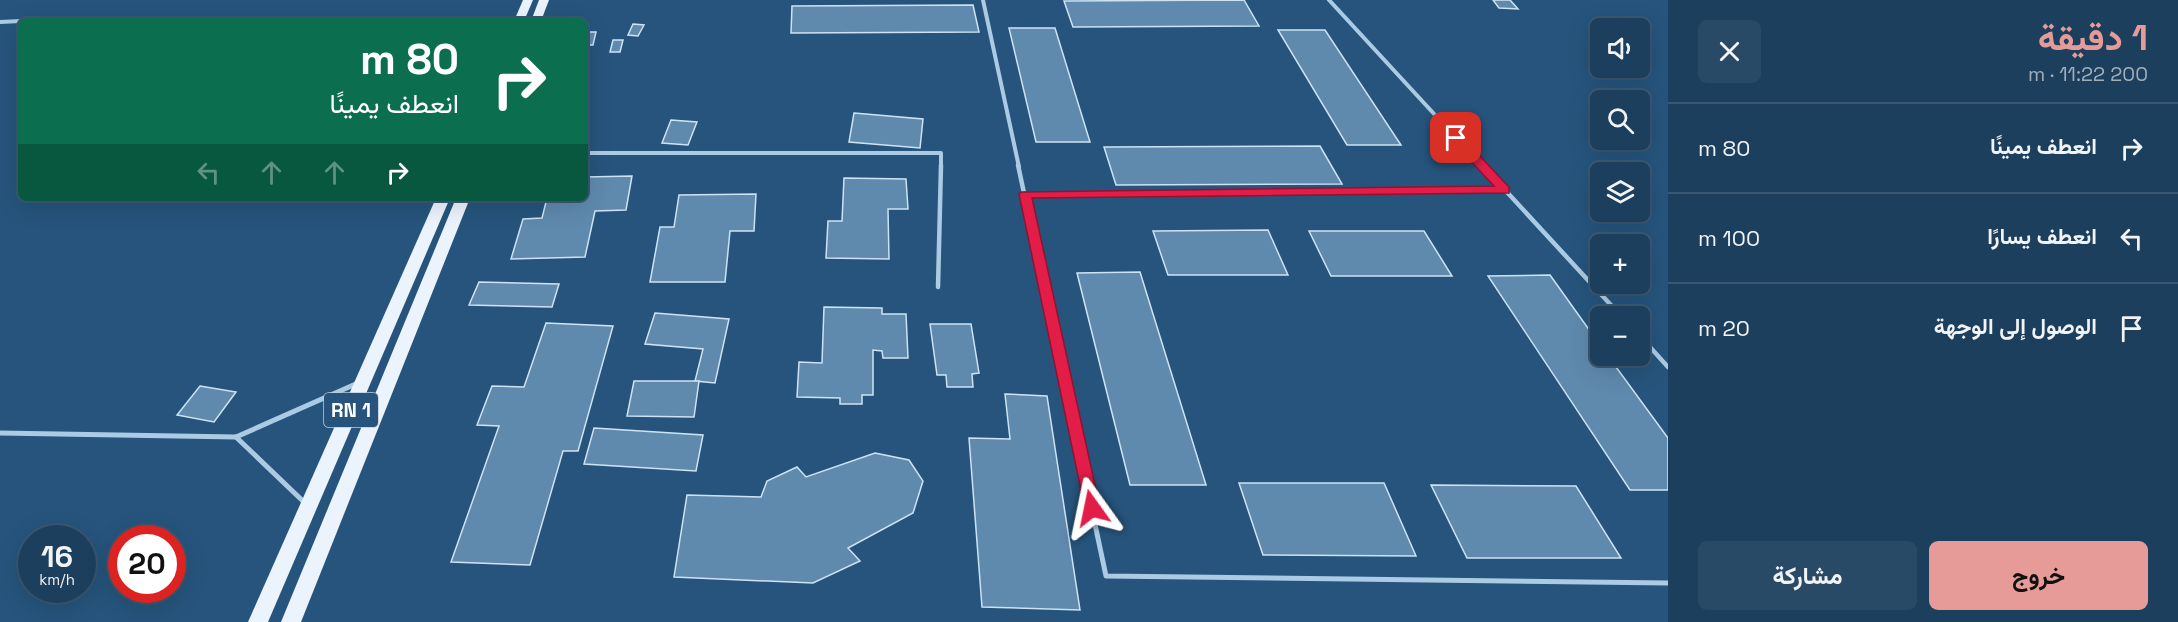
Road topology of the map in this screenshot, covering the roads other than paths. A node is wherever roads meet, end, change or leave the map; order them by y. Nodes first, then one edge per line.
1 (528, 0) edge
2 (544, 0) edge
3 (984, 0) edge
4 (1329, 0) edge
5 (520, 18) edge
6 (537, 18) edge
7 (18, 21) edge
8 (0, 22) edge
9 (588, 153) edge
10 (1505, 190) junction
11 (1025, 194) junction
12 (442, 201) edge
13 (462, 201) edge
14 (938, 287) dead end
15 (1613, 306) edge
16 (1650, 347) edge
17 (1668, 367) edge
18 (364, 381) junction
19 (0, 432) edge
20 (236, 437) junction
21 (309, 507) junction
22 (1668, 583) edge
23 (258, 622) edge
24 (291, 622) edge

1 - 5 main road
2 - 6 main road
3 - 11 lane
4 - 10 lane
7 - 8 lane
9 - 14 lane
10 - 11 lane
10 - 15 lane
11 - 22 lane
12 - 18 main road, RN 1
13 - 24 main road, RN 1
16 - 17 lane
18 - 20 lane
18 - 21 main road, RN 1
19 - 20 lane
20 - 21 lane
21 - 23 main road, RN 1

